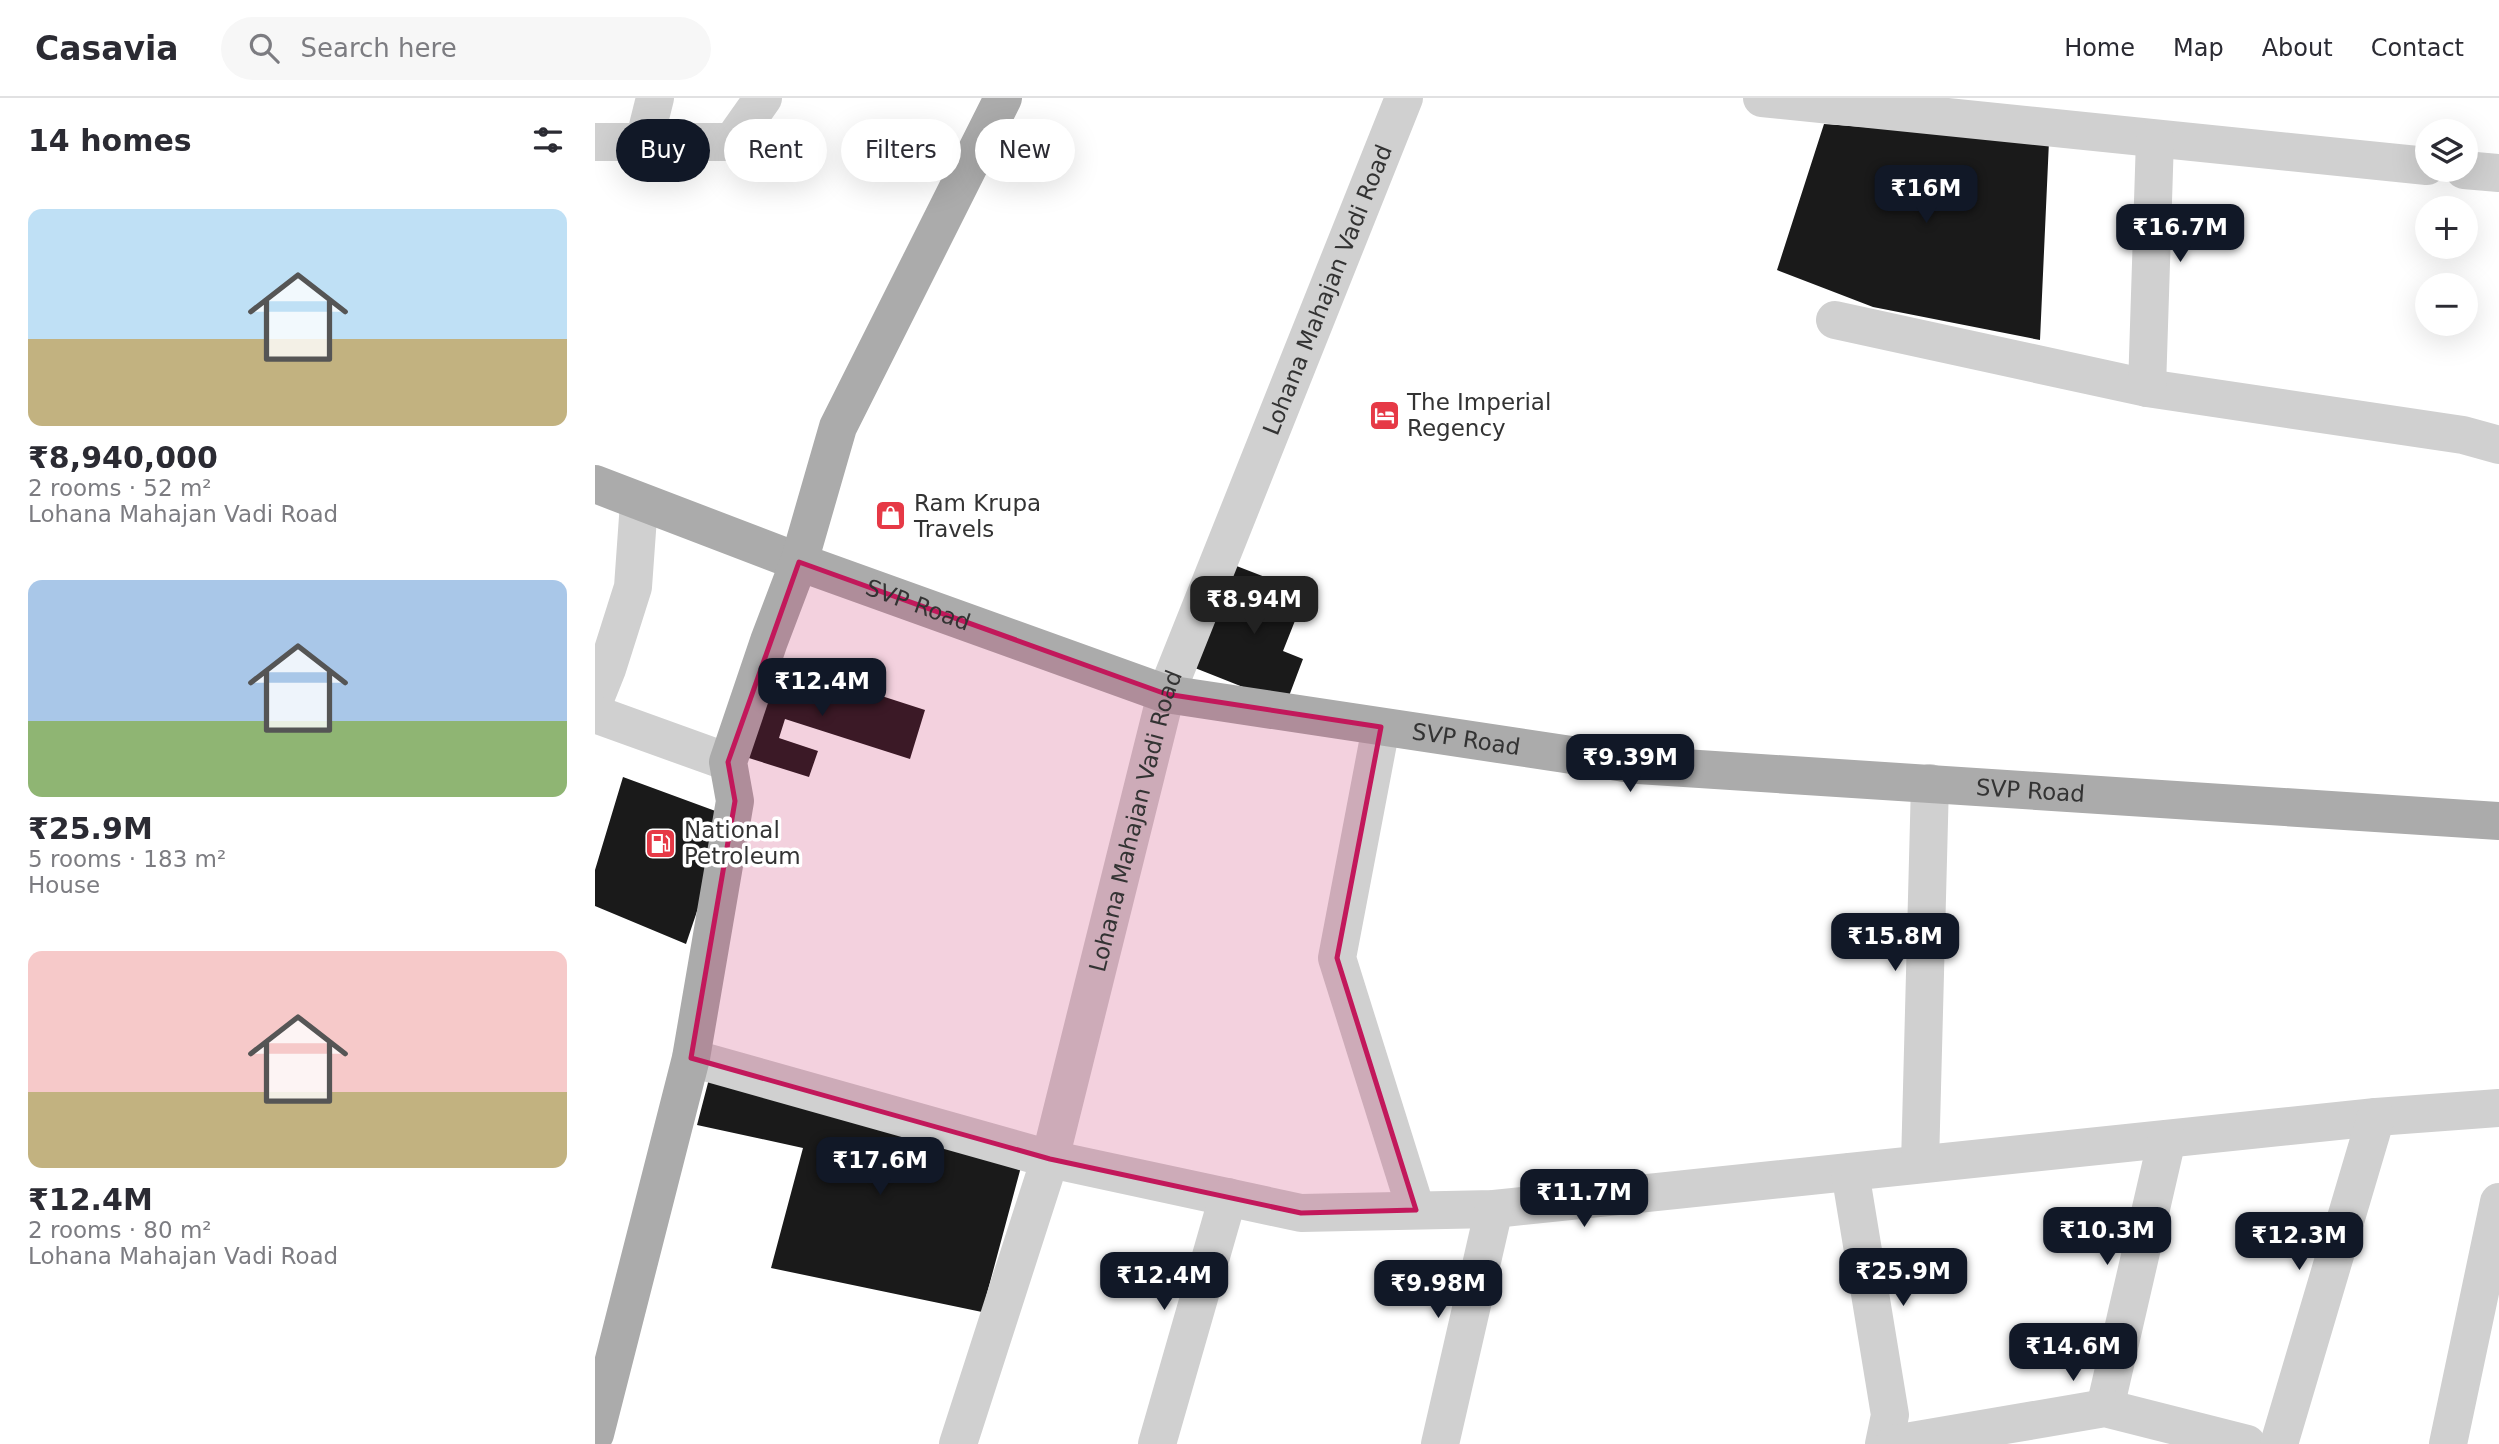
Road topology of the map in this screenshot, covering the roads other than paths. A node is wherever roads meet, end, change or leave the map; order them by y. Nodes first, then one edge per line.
1 (656, 98) edge
2 (763, 98) edge
3 (1003, 98) edge
4 (1404, 98) edge
5 (1762, 98) edge
6 (650, 119) edge
7 (2155, 138) junction
8 (595, 142) edge
9 (616, 142) edge
10 (710, 142) edge
11 (2415, 165) edge
12 (2478, 171) edge
13 (2499, 173) edge
14 (1835, 320) dead end
15 (2147, 388) junction
16 (2499, 445) edge
17 (595, 484) edge
18 (639, 503) junction
19 (799, 562) junction
20 (1165, 694) junction
21 (595, 699) edge
22 (595, 714) edge
23 (1381, 727) junction
24 (728, 762) junction
25 (1930, 783) junction
26 (2499, 821) edge
27 (691, 1058) junction
28 (2499, 1108) edge
29 (2376, 1117) junction
30 (2167, 1139) junction
31 (1050, 1159) junction
32 (1920, 1164) junction
33 (1850, 1171) junction
34 (1228, 1197) junction
35 (1493, 1209) junction
36 (1416, 1210) junction
37 (2497, 1222) edge
38 (2105, 1408) junction
39 (595, 1434) edge
40 (958, 1444) edge
41 (1157, 1444) edge
42 (1440, 1444) edge
43 (1885, 1444) edge
44 (1893, 1444) edge
45 (2247, 1444) edge
46 (2279, 1444) edge
47 (2449, 1444) edge

1 - 6 street
2 - 10 street
3 - 19 main road
4 - 20 street, Lohana Mahajan Vadi Road
5 - 7 street
7 - 11 street
7 - 15 street
8 - 9 street
12 - 13 street
14 - 15 street
15 - 16 street
17 - 18 main road, SVP Road
18 - 19 main road, SVP Road
18 - 21 street
19 - 20 main road, SVP Road
19 - 24 main road
20 - 23 main road, SVP Road
20 - 31 street, Lohana Mahajan Vadi Road
22 - 24 street
23 - 25 main road, SVP Road
23 - 36 street
24 - 27 main road
25 - 26 main road, SVP Road
25 - 32 street
27 - 31 street
27 - 39 main road
28 - 29 street
29 - 30 street
29 - 46 street
30 - 32 street
30 - 38 street
31 - 34 street
31 - 40 street, Lohana Mahajan Vadi Road
32 - 33 street
33 - 35 street
33 - 43 street
34 - 36 street
34 - 41 street
35 - 36 street
35 - 42 street
37 - 47 street
38 - 44 street
38 - 45 street

